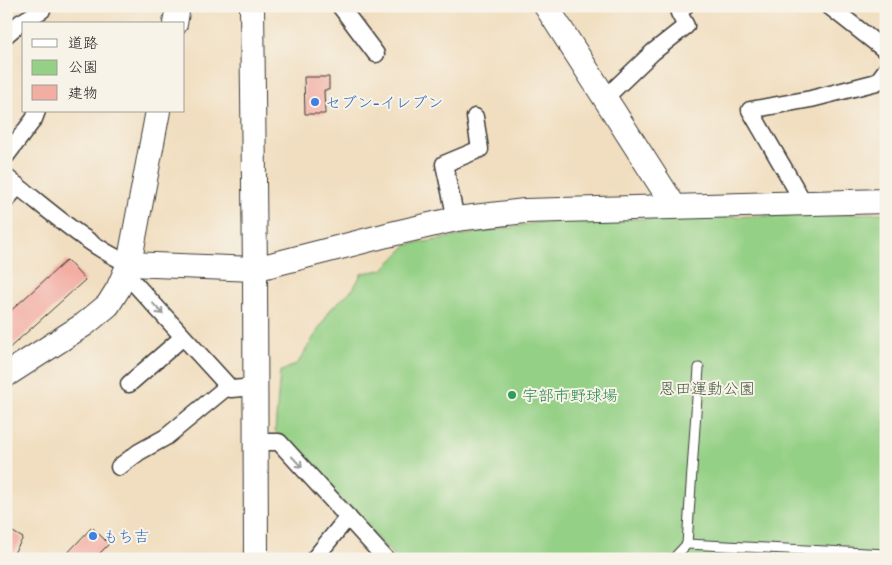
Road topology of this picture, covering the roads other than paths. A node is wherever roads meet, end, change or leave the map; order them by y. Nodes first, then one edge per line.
1 (178, 6) edge
2 (252, 6) edge
3 (340, 6) edge
4 (546, 6) edge
5 (686, 6) edge
6 (829, 6) edge
7 (42, 13) edge
8 (22, 22) edge
9 (22, 22) edge
10 (175, 22) edge
11 (6, 35) edge
12 (883, 42) edge
13 (376, 54) dead end
14 (886, 70) edge
15 (605, 98) junction
16 (37, 112) edge
17 (158, 112) edge
18 (475, 117) dead end
19 (6, 156) edge
20 (12, 182) edge
21 (6, 200) edge
22 (886, 201) edge
23 (804, 203) junction
24 (674, 206) junction
25 (456, 219) junction
26 (127, 268) junction
27 (255, 269) junction
28 (183, 337) junction
29 (699, 368) dead end
30 (6, 375) edge
31 (129, 384) dead end
32 (228, 386) junction
33 (256, 387) junction
34 (256, 442) junction
35 (119, 468) dead end
36 (348, 517) junction
37 (686, 544) junction
38 (886, 554) edge
39 (256, 559) edge
40 (314, 559) edge
41 (386, 559) edge
42 (673, 559) edge

1 - 10 street
2 - 27 street
3 - 13 street
4 - 15 street
5 - 15 street
6 - 12 street
7 - 9 street
8 - 11 street
14 - 23 street
15 - 24 street
16 - 19 street
17 - 26 street
18 - 25 street
20 - 21 street
20 - 26 street
22 - 23 street
23 - 24 street
24 - 25 street
25 - 27 street
26 - 27 street
26 -> 28 street
26 - 30 street
27 - 33 street
28 - 31 street
28 - 32 street
29 - 37 lane
32 - 33 street
32 - 35 street
33 - 34 street
34 -> 36 street
34 - 39 street
36 - 40 street
36 - 41 street
37 - 38 lane
37 - 42 lane

